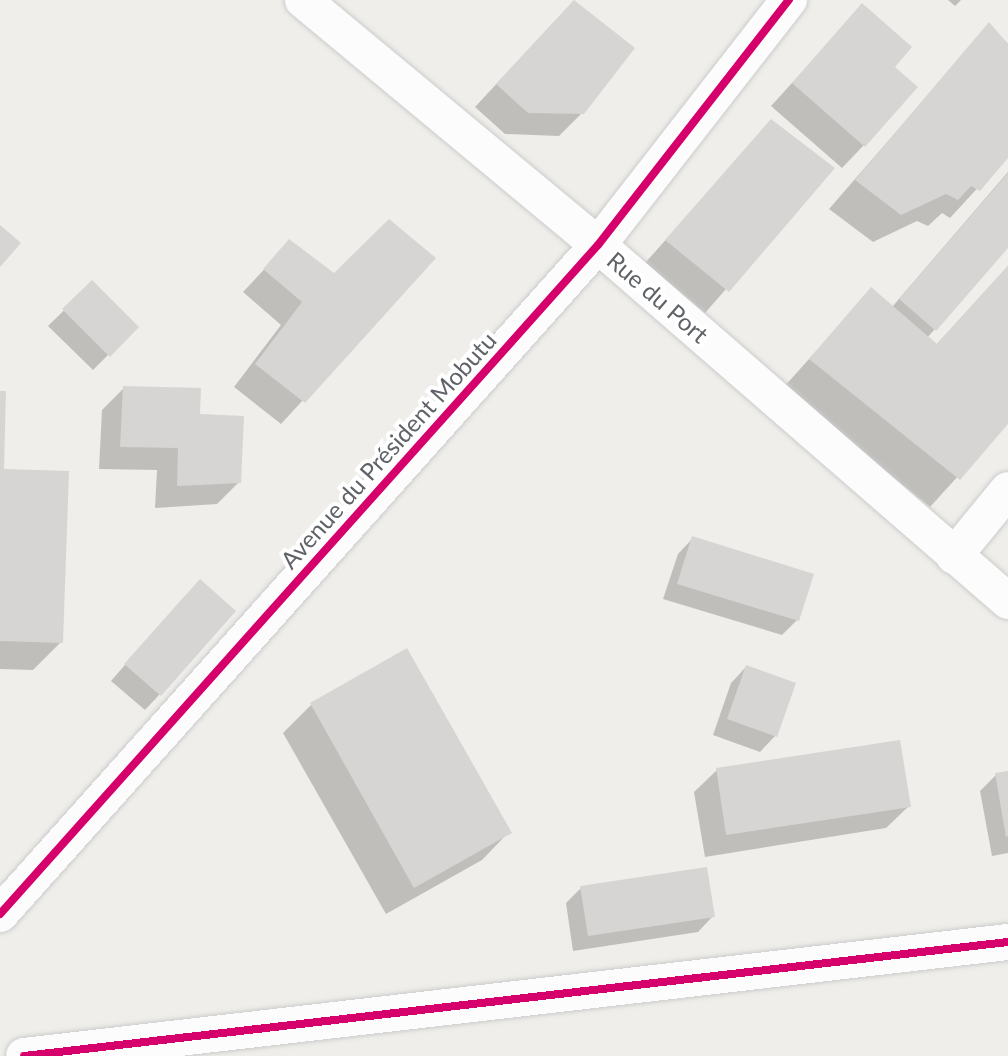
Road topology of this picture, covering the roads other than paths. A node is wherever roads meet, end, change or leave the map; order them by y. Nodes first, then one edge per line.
1 (303, 0) edge
2 (789, 0) edge
3 (598, 245) junction
4 (1008, 490) edge
5 (954, 556) junction
6 (1008, 601) edge
7 (0, 914) edge
8 (1008, 942) edge
9 (24, 1056) edge

1 - 3 street, Rue du Port
2 - 3 street, Avenue du Président Mobutu
3 - 5 street, Rue du Port
3 - 7 street, Avenue du Président Mobutu
4 - 5 street
5 - 6 street, Rue du Port
8 - 9 street

